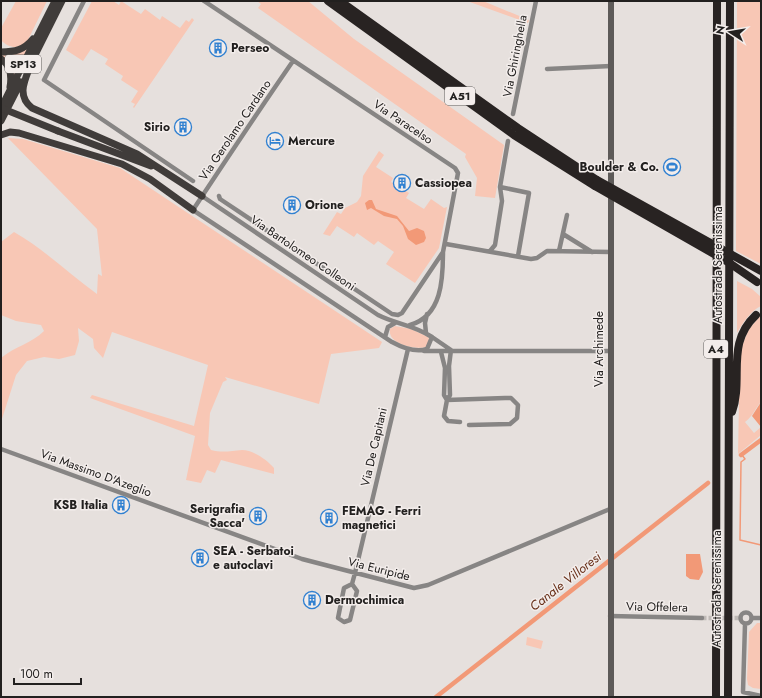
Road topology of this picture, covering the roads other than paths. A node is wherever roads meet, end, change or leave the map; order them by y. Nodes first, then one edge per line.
1 (55, 1) edge
2 (62, 1) edge
3 (84, 1) edge
4 (204, 1) edge
5 (328, 1) edge
6 (340, 1) edge
7 (536, 1) edge
8 (611, 1) edge
9 (717, 1) edge
10 (730, 1) edge
11 (40, 31) junction
12 (1, 52) edge
13 (1, 59) edge
14 (293, 60) junction
15 (31, 64) junction
16 (611, 66) junction
17 (547, 69) dead end
18 (6, 98) junction
19 (1, 108) edge
20 (513, 114) dead end
21 (1, 121) edge
22 (1, 135) edge
23 (508, 141) dead end
24 (110, 151) junction
25 (162, 170) junction
26 (150, 179) junction
27 (192, 181) dead end
28 (596, 183) junction
29 (500, 187) junction
30 (202, 196) junction
31 (219, 196) dead end
32 (193, 210) junction
33 (567, 215) dead end
34 (563, 234) junction
35 (446, 244) junction
36 (490, 251) junction
37 (443, 252) junction
38 (559, 252) junction
39 (593, 252) junction
40 (611, 252) junction
41 (518, 256) junction
42 (761, 272) edge
43 (759, 283) edge
44 (427, 314) junction
45 (398, 315) joint
46 (756, 315) dead end
47 (395, 323) junction
48 (409, 325) junction
49 (426, 333) junction
50 (385, 337) junction
51 (432, 337) junction
52 (408, 349) junction
53 (422, 350) junction
54 (451, 350) junction
55 (610, 351) junction
56 (441, 352) junction
57 (447, 400) junction
58 (730, 418) junction
59 (460, 422) dead end
60 (469, 425) dead end
61 (1, 449) edge
62 (610, 509) junction
63 (185, 515) joint
64 (355, 573) junction
65 (352, 584) junction
66 (610, 616) junction
67 (702, 618) tunnel mouth
68 (752, 618) junction
69 (761, 618) edge
70 (745, 624) junction
71 (761, 696) edge
72 (611, 697) edge
73 (716, 697) edge
74 (728, 697) edge

1 - 11 main road, SP13
2 - 15 main road, SP13
3 - 27 street
4 - 14 street, Via Paracelso
5 - 28 highway, A51
6 - 28 highway, A51
7 - 20 street, Via Ghiringhella
8 - 16 street, Via Archimede
9 - 73 highway, Autostrada Serenissima / A4
10 - 58 highway, Autostrada Serenissima / A4
11 - 12 main road
11 - 18 main road, SP13
13 - 18 main road
14 - 30 street, Via Gerolamo Cardano
14 - 35 street, Via Paracelso
15 - 21 main road, SP13
15 - 25 main road
16 - 17 street
16 - 40 street, Via Archimede
18 - 19 main road, SP13
19 - 24 main road, bridge
22 - 26 main road
23 - 29 street
24 - 25 main road
24 - 26 main road
25 - 30 main road
26 - 32 main road
28 - 42 highway, A51, bridge
28 - 43 highway, A51, bridge
29 - 36 street
29 - 41 street
30 - 32 street, Via Gerolamo Cardano
30 - 47 street, Via Bartolomeo Colleoni
31 - 45 street, Via Bartolomeo Colleoni
32 - 50 street, Via Bartolomeo Colleoni
33 - 34 street
34 - 38 street
34 - 39 street
35 - 36 street
35 - 37 street, Via Paracelso
36 - 41 street
37 - 44 street
37 - 45 street, Via Paracelso
38 - 39 street
38 - 41 street
39 - 40 street
40 - 55 street, Via Archimede
44 - 48 street
44 - 49 street
46 - 58 highway
47 - 48 street, Via Bartolomeo Colleoni
47 - 50 street
48 - 49 street, Via Bartolomeo Colleoni
49 - 51 street, Via Bartolomeo Colleoni
50 - 52 street, Via Bartolomeo Colleoni
51 - 53 street
51 - 54 street, Via Bartolomeo Colleoni
52 - 53 street, Via Bartolomeo Colleoni
52 - 64 street, Via De Capitani
53 - 56 street
54 - 55 street
54 - 56 street
54 - 57 street
55 - 62 street, Via Archimede
56 - 57 street
57 - 59 street
57 - 60 street
58 - 74 highway, Autostrada Serenissima / A4
61 - 63 street, Via Massimo D'Azeglio
62 - 64 street, Via Euripide
62 - 66 street, Via Archimede
63 - 64 street, Via Euripide
64 - 65 street, Via De Capitani
65 - 65 street
66 - 67 street, Via Offelera
66 - 72 street, Via Archimede
68 - 69 street
68 - 70 street
68 - 70 street
70 - 71 street

